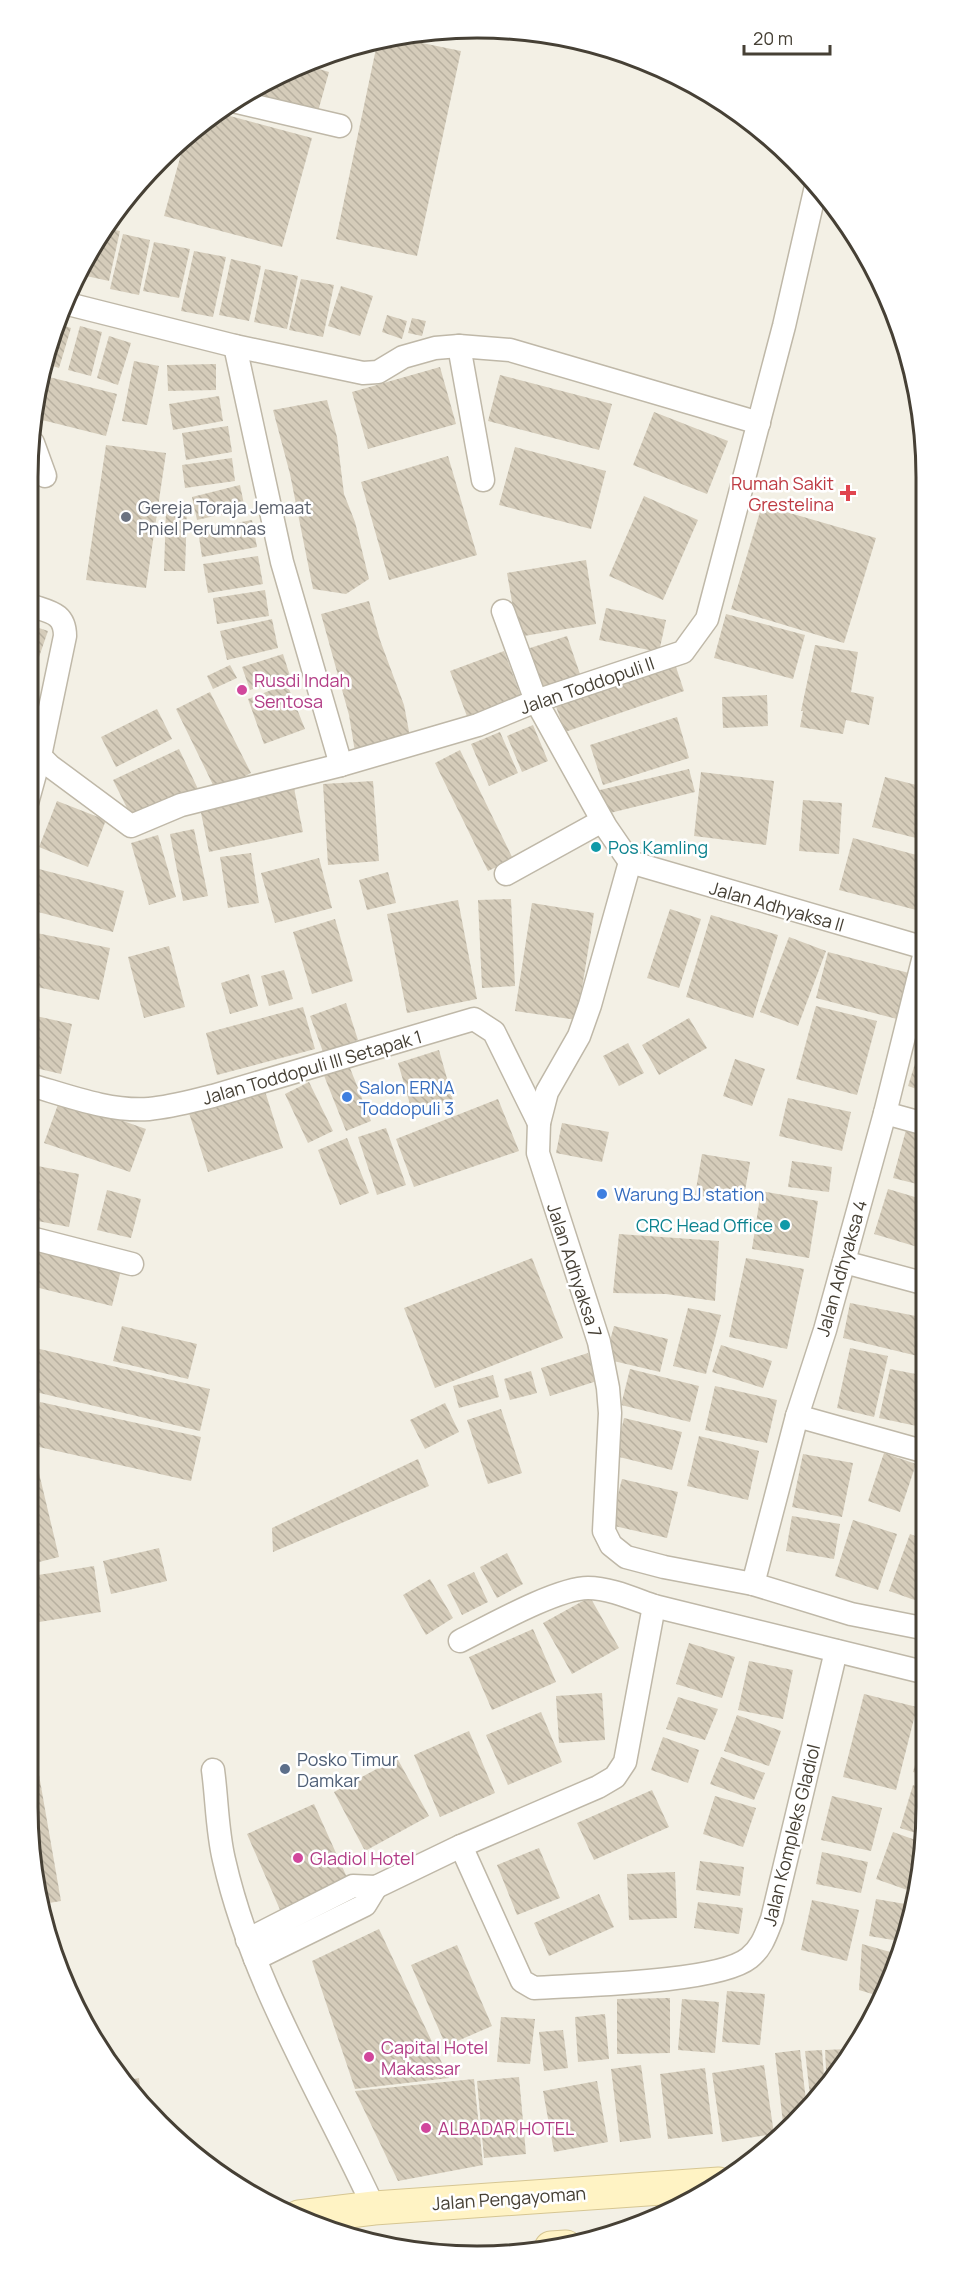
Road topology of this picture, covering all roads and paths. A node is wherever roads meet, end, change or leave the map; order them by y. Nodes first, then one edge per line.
1 (245, 104) edge
2 (340, 126) dead end
3 (814, 195) edge
4 (73, 305) edge
5 (235, 346) junction
6 (459, 346) junction
7 (759, 423) junction
8 (38, 457) edge
9 (45, 476) dead end
10 (483, 480) dead end
11 (38, 608) edge
12 (503, 611) dead end
13 (536, 701) junction
14 (40, 756) junction
15 (38, 763) edge
16 (341, 765) junction
17 (602, 821) junction
18 (630, 862) junction
19 (506, 874) dead end
20 (916, 947) edge
21 (916, 987) edge
22 (38, 1087) edge
23 (885, 1113) junction
24 (916, 1122) edge
25 (539, 1123) junction
26 (38, 1240) edge
27 (844, 1262) junction
28 (132, 1264) dead end
29 (916, 1281) edge
30 (797, 1416) junction
31 (916, 1449) edge
32 (753, 1584) junction
33 (654, 1606) junction
34 (916, 1627) edge
35 (460, 1641) dead end
36 (836, 1652) junction
37 (916, 1670) edge
38 (213, 1770) dead end
39 (461, 1846) junction
40 (251, 1949) junction
41 (699, 2185) edge
42 (374, 2208) junction
43 (325, 2218) edge

1 - 2 street
3 - 7 street, Jalan Toddopuli II
4 - 5 street
5 - 6 street
5 - 16 street
6 - 7 street
6 - 10 street
7 - 13 street, Jalan Toddopuli II
8 - 9 street
11 - 14 street
12 - 13 street
13 - 16 street, Jalan Toddopuli II
13 - 17 street
14 - 15 street
14 - 16 street, Jalan Toddopuli II
17 - 18 street
17 - 19 street
18 - 20 street, Jalan Adhyaksa II
18 - 25 street, Jalan Adhyaksa 7
21 - 23 street, Jalan Adhyaksa 4
22 - 25 street, Jalan Toddopuli III Setapak 1
23 - 24 street
23 - 27 street, Jalan Adhyaksa 4
25 - 32 street, Jalan Adhyaksa 7
26 - 28 street
27 - 29 street
27 - 30 street, Jalan Adhyaksa 4
30 - 31 street
30 - 32 street, Jalan Adhyaksa 4
32 - 34 street, Jalan Adhyaksa 7
33 - 35 street
33 - 36 street
33 - 39 street
36 - 37 street
36 - 39 street, Jalan Kompleks Gladiol
38 - 40 street
39 - 40 street
40 - 42 street
41 - 42 street, Jalan Pengayoman
42 - 43 street, Jalan Pengayoman

